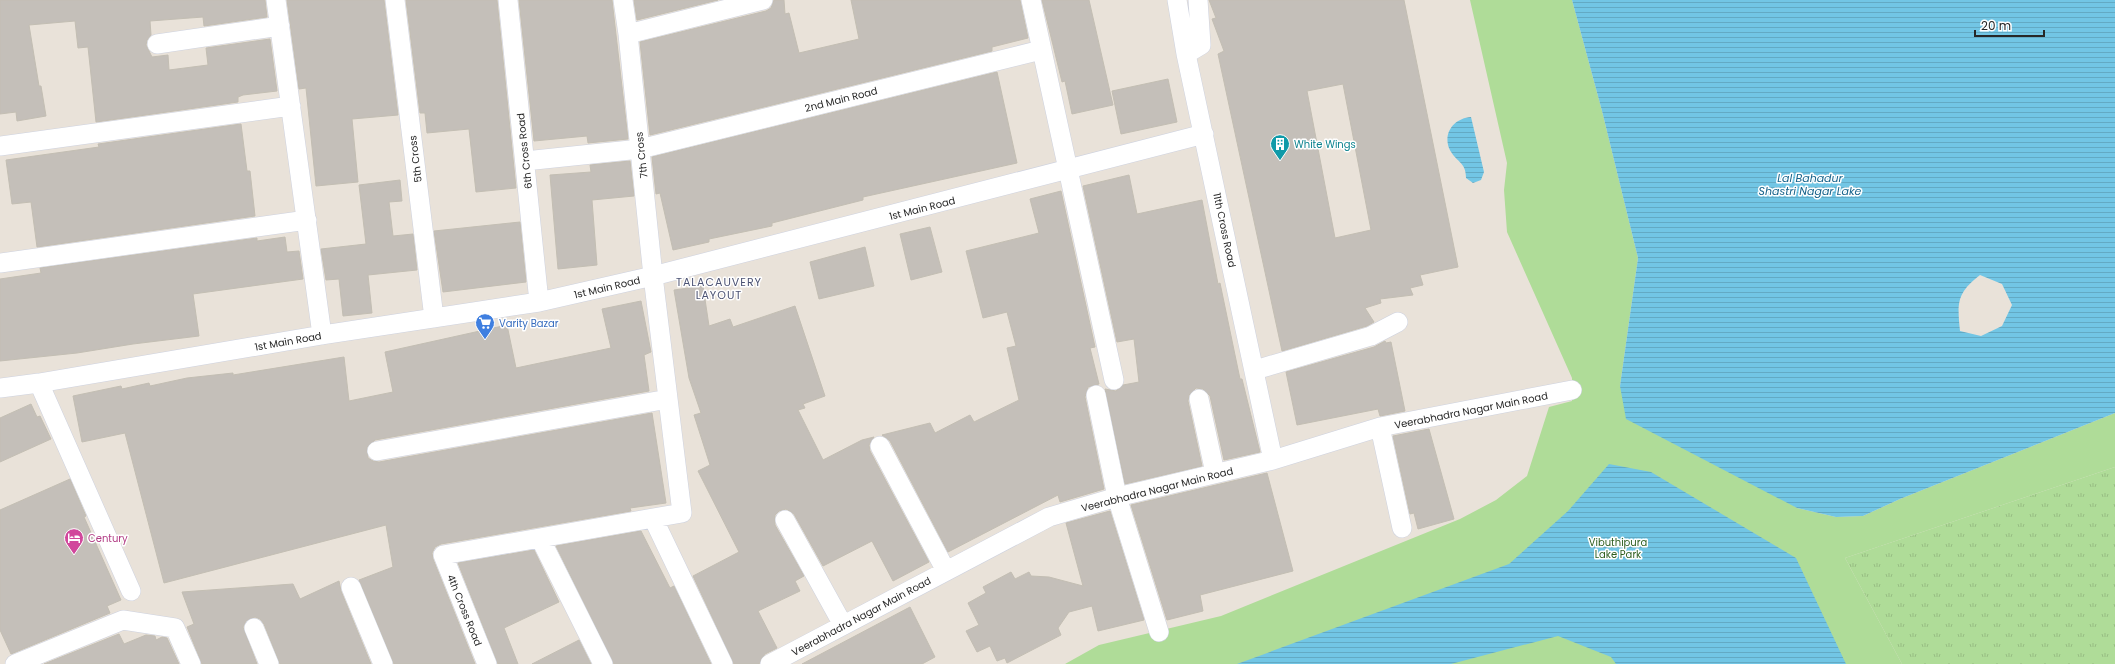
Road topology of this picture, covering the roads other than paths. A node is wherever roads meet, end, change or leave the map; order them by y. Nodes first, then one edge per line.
1 (276, 0) edge
2 (395, 0) edge
3 (508, 0) edge
4 (623, 0) edge
5 (763, 0) edge
6 (1031, 0) edge
7 (1176, 0) edge
8 (1198, 0) edge
9 (741, 3) edge
10 (280, 26) junction
11 (628, 34) junction
12 (157, 44) dead end
13 (1041, 50) junction
14 (1186, 54) junction
15 (291, 106) junction
16 (1204, 134) junction
17 (0, 146) edge
18 (640, 149) junction
19 (525, 161) junction
20 (1068, 170) junction
21 (307, 220) junction
22 (0, 263) edge
23 (653, 276) junction
24 (539, 302) junction
25 (434, 318) junction
26 (1398, 322) dead end
27 (322, 335) junction
28 (1255, 370) junction
29 (1114, 380) dead end
30 (39, 383) junction
31 (0, 388) edge
32 (1572, 390) dead end
33 (1096, 395) dead end
34 (668, 399) junction
35 (1198, 399) dead end
36 (1380, 427) junction
37 (880, 446) dead end
38 (377, 451) dead end
39 (1273, 460) junction
40 (1215, 473) junction
41 (1117, 497) junction
42 (653, 518) junction
43 (785, 520) dead end
44 (1402, 528) dead end
45 (540, 538) junction
46 (946, 571) junction
47 (351, 587) dead end
48 (131, 591) dead end
49 (843, 625) junction
50 (254, 628) dead end
51 (1159, 632) dead end
52 (15, 664) edge
53 (191, 664) edge
54 (269, 664) edge
55 (383, 664) edge
56 (487, 664) edge
57 (603, 664) edge
58 (723, 664) edge
59 (770, 664) edge

1 - 10 street
2 - 25 street, 5th Cross
3 - 19 street, 6th Cross Road
4 - 11 street, 7th Cross
5 - 9 street
6 - 13 street
7 - 14 street, 11th Cross Road
8 - 14 street
9 - 11 street
10 - 12 street
10 - 15 street
11 - 18 street, 7th Cross
13 - 18 street, 2nd Main Road
13 - 20 street
14 - 16 street, 11th Cross Road
15 - 17 street
15 - 21 street
16 - 20 street, 1st Main Road
16 - 28 street, 11th Cross Road
18 - 19 street, 2nd Main Road
18 - 23 street, 7th Cross
19 - 24 street, 6th Cross Road
20 - 23 street, 1st Main Road
20 - 29 street
21 - 22 street
21 - 27 street
23 - 24 street, 1st Main Road
23 - 34 street, 7th Cross
24 - 25 street, 1st Main Road
25 - 27 street, 1st Main Road
26 - 28 street
27 - 30 street, 1st Main Road
28 - 39 street, 11th Cross Road
30 - 31 street, 1st Main Road
30 - 48 street
32 - 36 street, Veerabhadra Nagar Main Road
33 - 41 street
34 - 38 street
34 - 42 street, 7th Cross
35 - 40 street
36 - 39 street, Veerabhadra Nagar Main Road
36 - 44 street
37 - 46 street
39 - 40 street, Veerabhadra Nagar Main Road
40 - 41 street, Veerabhadra Nagar Main Road
41 - 46 street, Veerabhadra Nagar Main Road
41 - 51 street
42 - 45 street
42 - 58 street
43 - 49 street
45 - 56 street, 4th Cross Road
45 - 57 street
46 - 49 street, Veerabhadra Nagar Main Road
47 - 55 street
49 - 59 street, Veerabhadra Nagar Main Road
50 - 54 street
52 - 53 street

